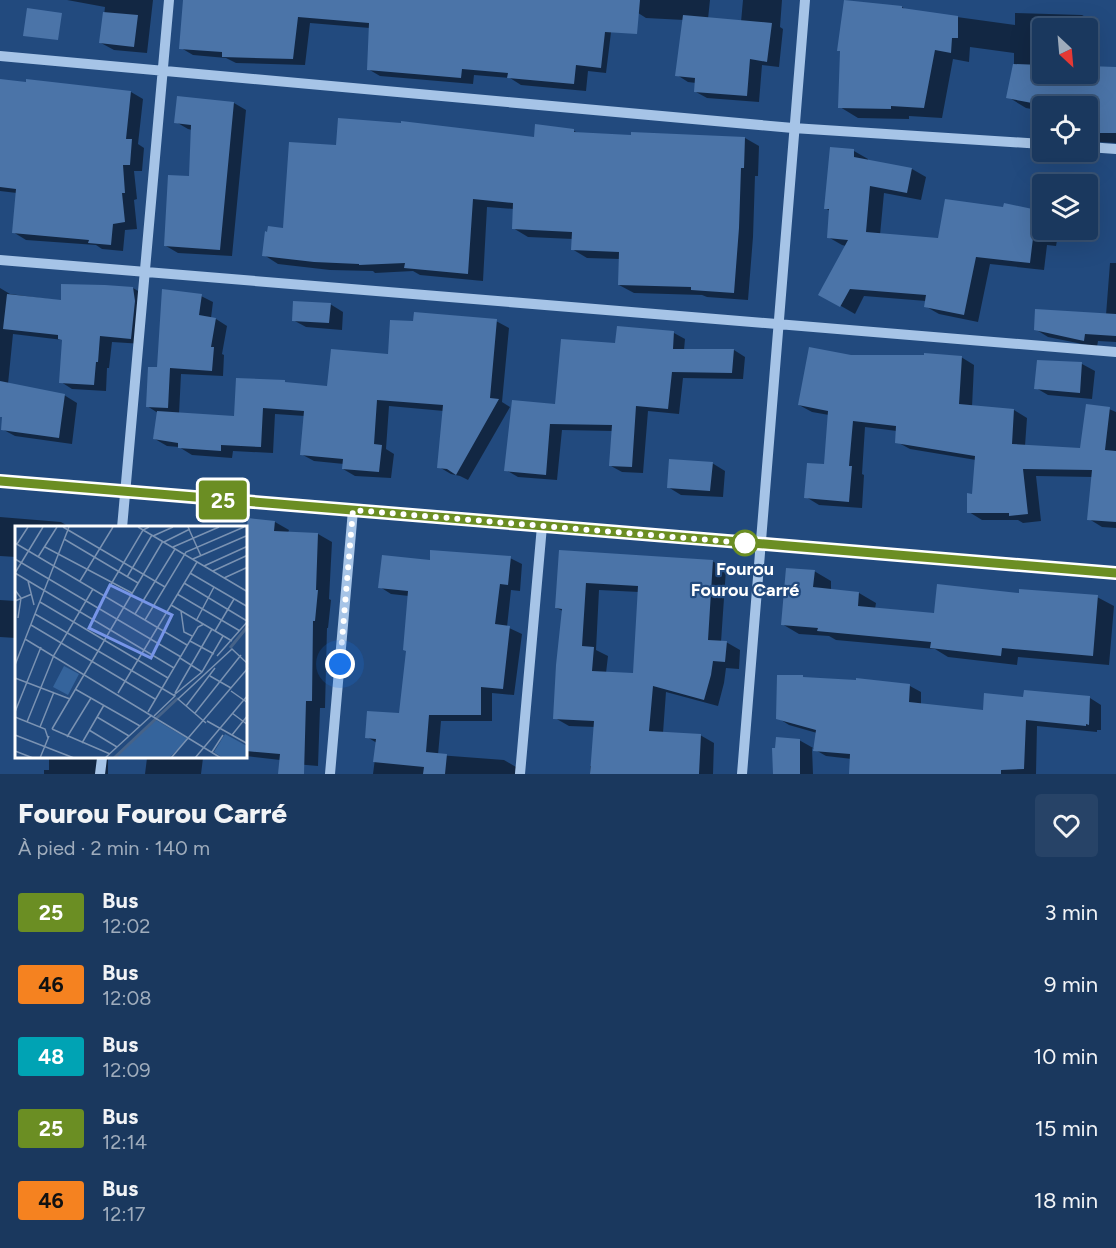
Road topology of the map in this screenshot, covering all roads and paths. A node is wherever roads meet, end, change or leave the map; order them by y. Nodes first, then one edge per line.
1 (169, 0) edge
2 (805, 0) edge
3 (0, 56) edge
4 (163, 72) junction
5 (793, 128) junction
6 (1032, 143) edge
7 (1098, 148) edge
8 (1116, 149) edge
9 (0, 260) edge
10 (145, 272) junction
11 (778, 324) junction
12 (1116, 352) edge
13 (0, 482) edge
14 (126, 492) junction
15 (353, 510) junction
16 (122, 526) edge
17 (542, 526) junction
18 (761, 544) junction
19 (1116, 573) edge
20 (102, 759) edge
21 (100, 774) edge
22 (330, 774) edge
23 (520, 774) edge
24 (742, 774) edge

1 - 4 street
2 - 5 street
3 - 4 street
4 - 5 street
4 - 10 street
5 - 6 street
5 - 11 street
7 - 8 street
9 - 10 street
10 - 11 street
10 - 14 street
11 - 12 street
11 - 18 street
13 - 14 street
14 - 15 street
14 - 16 street
15 - 17 street
15 - 22 street
17 - 18 street
17 - 23 street
18 - 19 street
18 - 24 street
20 - 21 street

